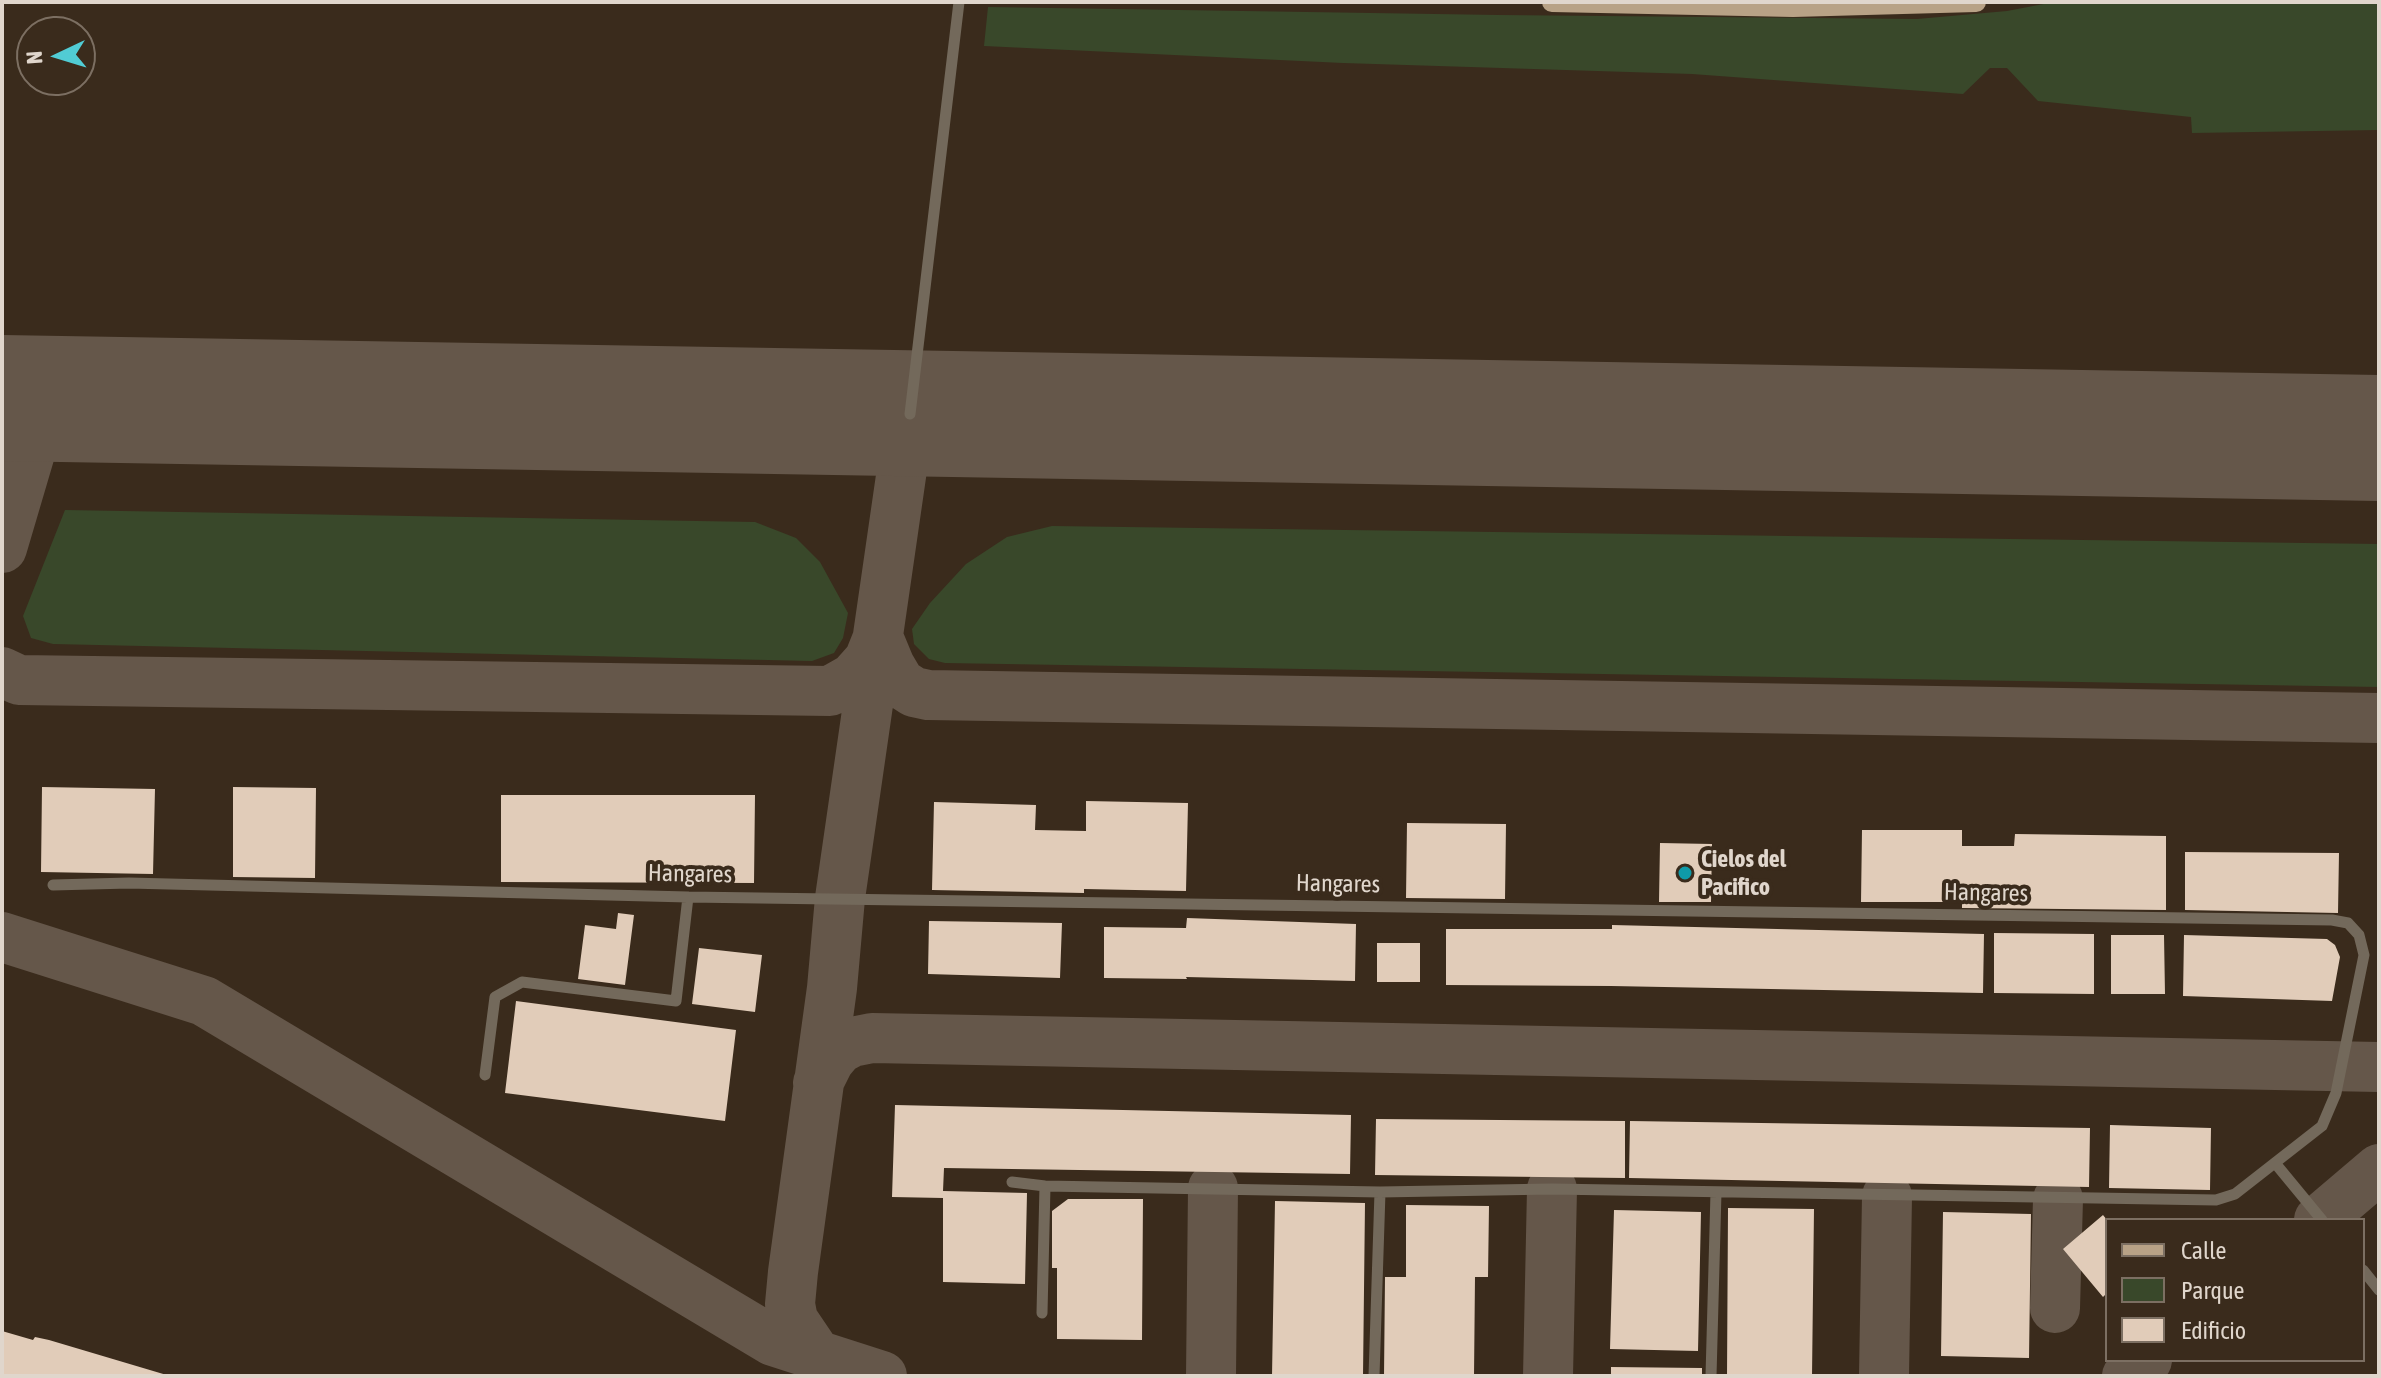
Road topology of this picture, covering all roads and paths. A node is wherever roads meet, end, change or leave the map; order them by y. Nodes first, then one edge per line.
1 (959, 2) edge
2 (1552, 2) edge
3 (1976, 2) edge
4 (910, 414) dead end
5 (53, 885) dead end
6 (688, 897) junction
7 (485, 1075) dead end
8 (2275, 1163) junction
9 (1012, 1182) dead end
10 (1045, 1186) junction
11 (1380, 1192) junction
12 (1716, 1192) junction
13 (2320, 1218) edge
14 (2365, 1272) edge
15 (2379, 1290) edge
16 (1042, 1313) dead end
17 (1374, 1376) edge
18 (1711, 1376) edge

1 - 4 lane
2 - 3 main road
5 - 6 lane, Hangares
6 - 7 lane
6 - 8 lane, Hangares
8 - 12 lane, Hangares
8 - 13 lane
9 - 10 lane, Hangares
10 - 11 lane, Hangares
10 - 16 lane
11 - 12 lane, Hangares
11 - 17 lane
12 - 18 lane
14 - 15 lane

